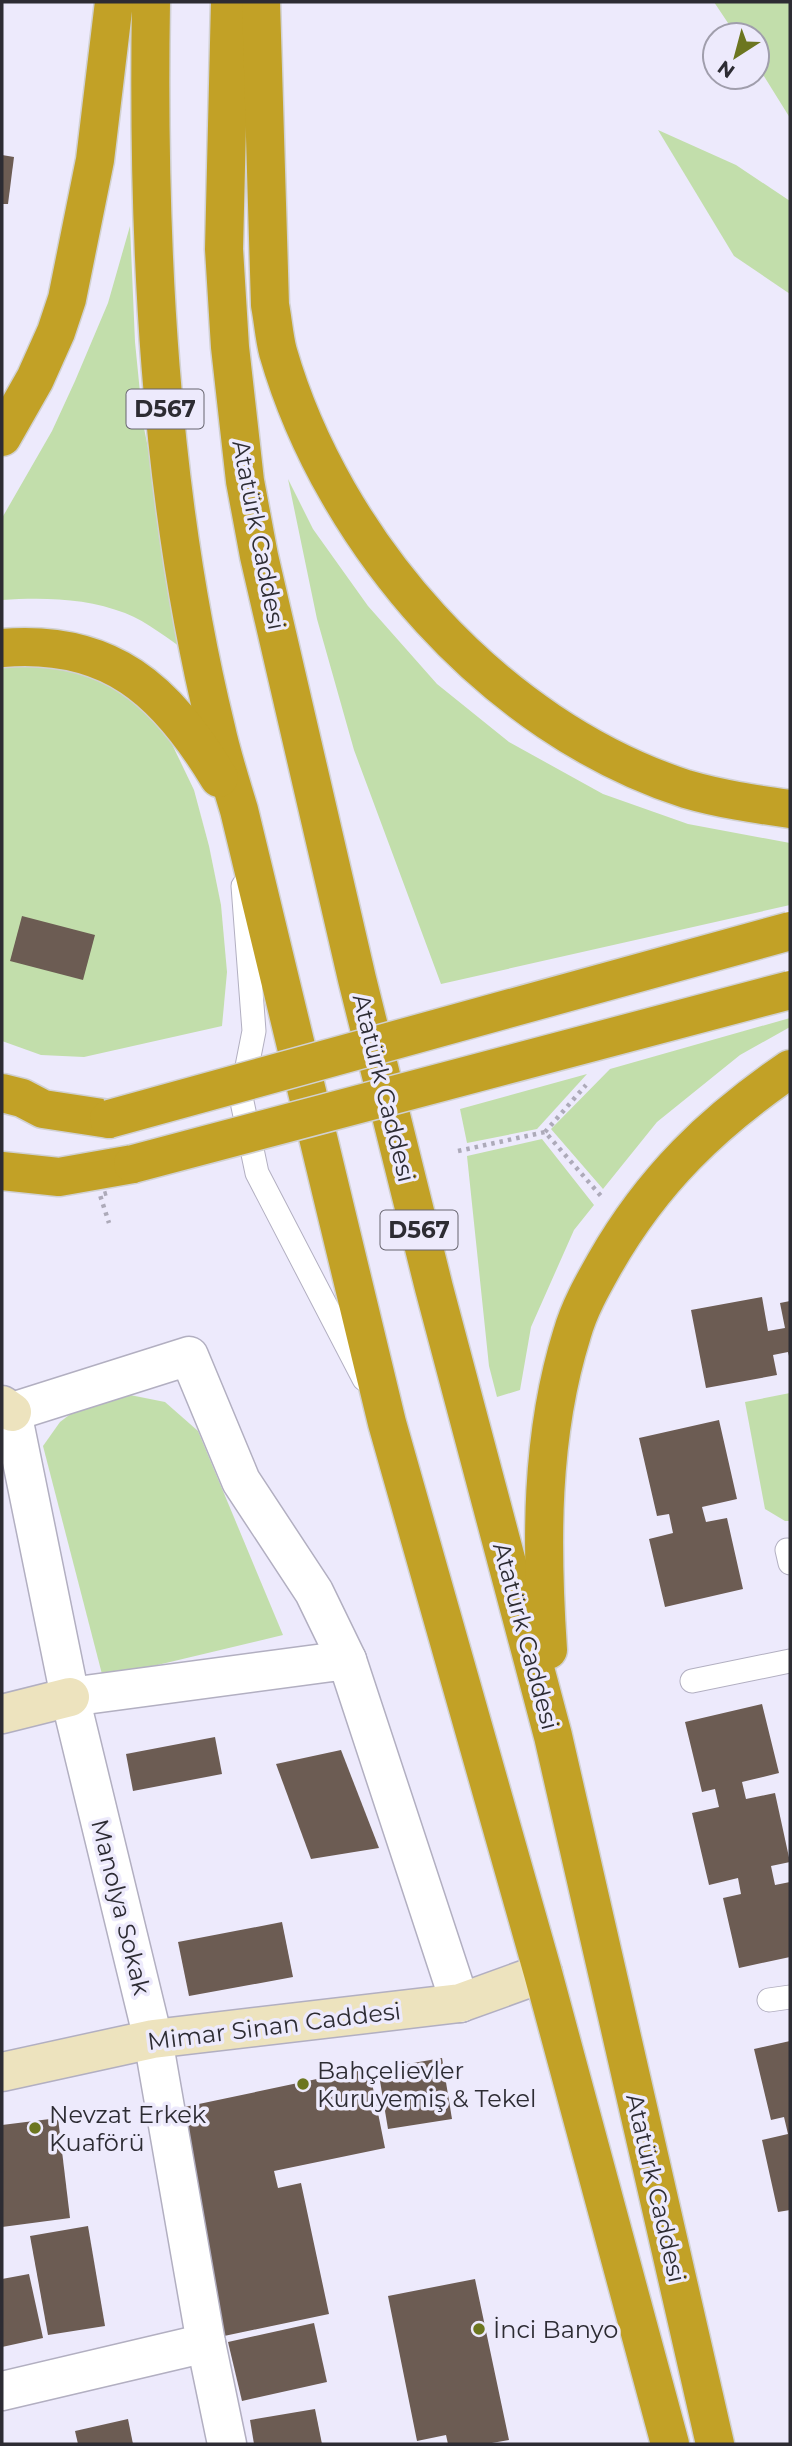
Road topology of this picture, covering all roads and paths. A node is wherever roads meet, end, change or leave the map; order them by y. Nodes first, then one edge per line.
1 (114, 2) edge
2 (151, 2) edge
3 (230, 2) edge
4 (261, 2) edge
5 (2, 437) edge
6 (2, 648) edge
7 (790, 809) edge
8 (239, 810) junction
9 (790, 931) edge
10 (790, 990) edge
11 (790, 1069) edge
12 (2, 1093) edge
13 (458, 1151) dead end
14 (2, 1171) edge
15 (605, 1200) dead end
16 (5, 1411) edge
17 (387, 1423) junction
18 (347, 1660) junction
19 (790, 1661) edge
20 (692, 1681) dead end
21 (70, 1697) junction
22 (2, 1714) edge
23 (553, 1736) junction
24 (543, 1973) junction
25 (460, 2003) junction
26 (153, 2039) junction
27 (2, 2072) edge
28 (206, 2343) junction
29 (2, 2391) edge
30 (227, 2444) edge
31 (670, 2444) edge
32 (715, 2444) edge

1 - 5 highway
2 - 8 highway, D567
3 - 23 highway, Atatürk Caddesi / D567
4 - 7 highway
6 - 8 highway
8 - 17 highway, Atatürk Caddesi / D567
8 - 17 lane
9 - 12 highway, bridge
10 - 14 highway, bridge
11 - 23 highway
13 - 15 path
16 - 18 street
16 - 21 street, Manolya Sokak
17 - 24 highway, Atatürk Caddesi / D567
18 - 21 street
18 - 25 street
19 - 20 lane
21 - 22 street
21 - 26 street, Manolya Sokak
23 - 32 highway, Atatürk Caddesi / D567
24 - 25 street, Mimar Sinan Caddesi
24 - 31 highway, Atatürk Caddesi / D567
25 - 26 street, Mimar Sinan Caddesi
26 - 27 street, Mimar Sinan Caddesi
26 - 28 street, Manolya Sokak
28 - 29 street
28 - 30 street, Manolya Sokak

